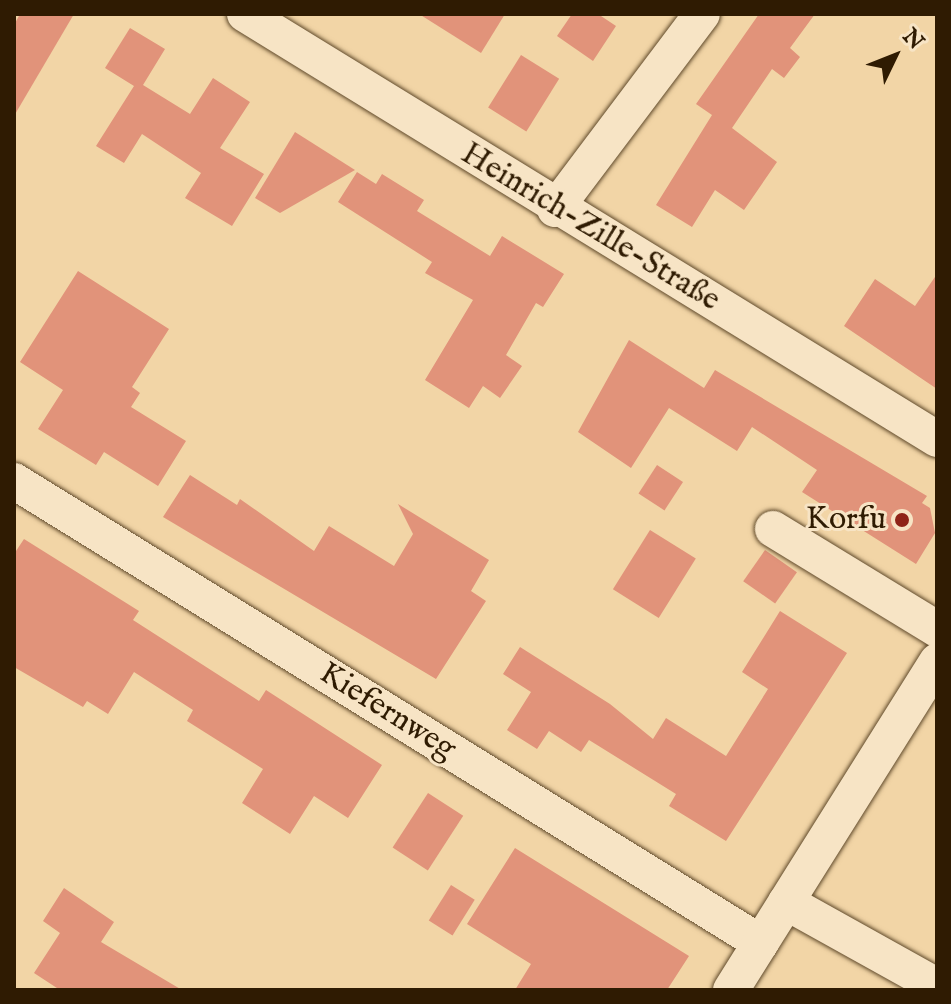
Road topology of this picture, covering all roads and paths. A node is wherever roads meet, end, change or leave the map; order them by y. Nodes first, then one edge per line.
1 (245, 14) edge
2 (702, 14) edge
3 (555, 209) junction
4 (937, 439) edge
5 (14, 481) edge
6 (773, 529) dead end
7 (937, 629) edge
8 (937, 661) edge
9 (786, 902) junction
10 (761, 943) junction
11 (937, 986) edge
12 (731, 990) edge

1 - 3 street, Heinrich-Zille-Straße
2 - 3 street
3 - 4 street, Heinrich-Zille-Straße
5 - 10 street, Kiefernweg
6 - 7 street
8 - 9 street
9 - 10 street
9 - 11 street
10 - 12 street

